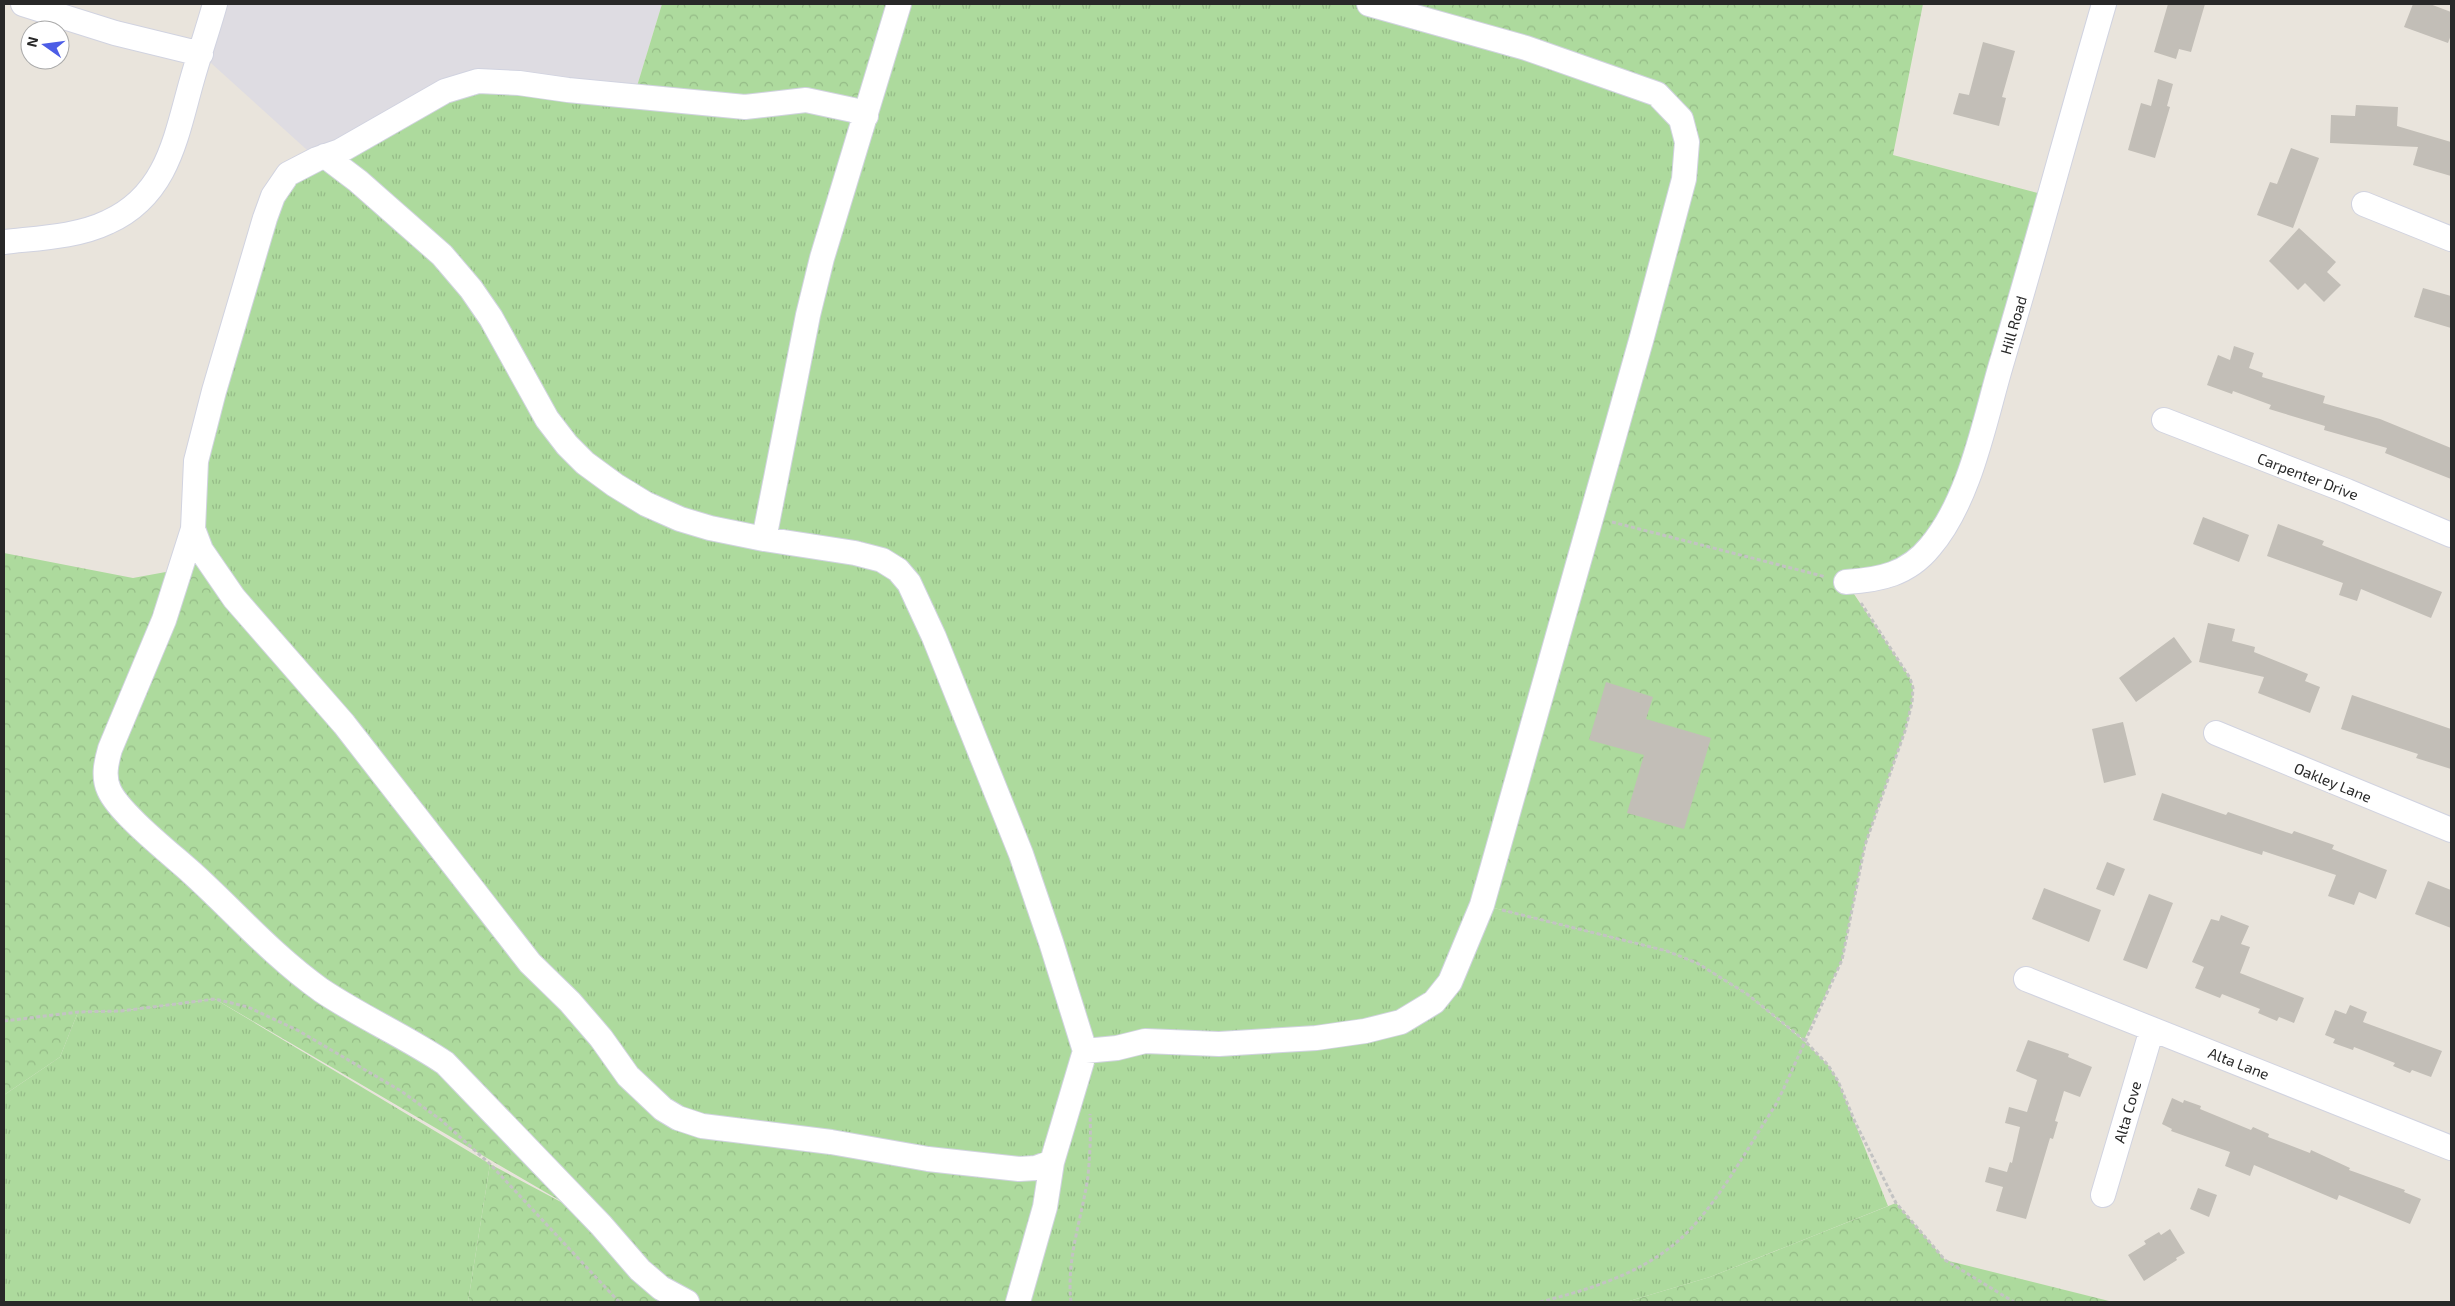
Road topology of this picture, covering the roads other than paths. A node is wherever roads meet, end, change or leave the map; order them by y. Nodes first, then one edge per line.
1 (23, 4) edge
2 (215, 4) edge
3 (898, 4) edge
4 (1369, 4) edge
5 (2104, 4) edge
6 (201, 54) junction
7 (866, 116) junction
8 (325, 156) junction
9 (2364, 204) dead end
10 (2451, 239) edge
11 (4, 242) edge
12 (2164, 420) dead end
13 (193, 529) junction
14 (2451, 535) edge
15 (764, 539) junction
16 (1846, 582) road end
17 (2216, 734) dead end
18 (2451, 830) edge
19 (2026, 979) dead end
20 (2152, 1029) junction
21 (1085, 1051) junction
22 (2451, 1148) edge
23 (1052, 1162) junction
24 (2103, 1195) dead end
25 (687, 1302) edge
26 (1018, 1302) edge

1 - 6 street
2 - 6 street
3 - 7 street
4 - 21 street
5 - 16 street, Hill Road
6 - 11 street
7 - 8 street
7 - 15 street
8 - 13 street
8 - 15 street
9 - 10 street
12 - 14 street, Carpenter Drive
13 - 23 street
13 - 25 street
15 - 21 street
17 - 18 street, Oakley Lane
19 - 20 street, Alta Lane
20 - 22 street, Alta Lane
20 - 24 street, Alta Cove
21 - 23 street
23 - 26 street

